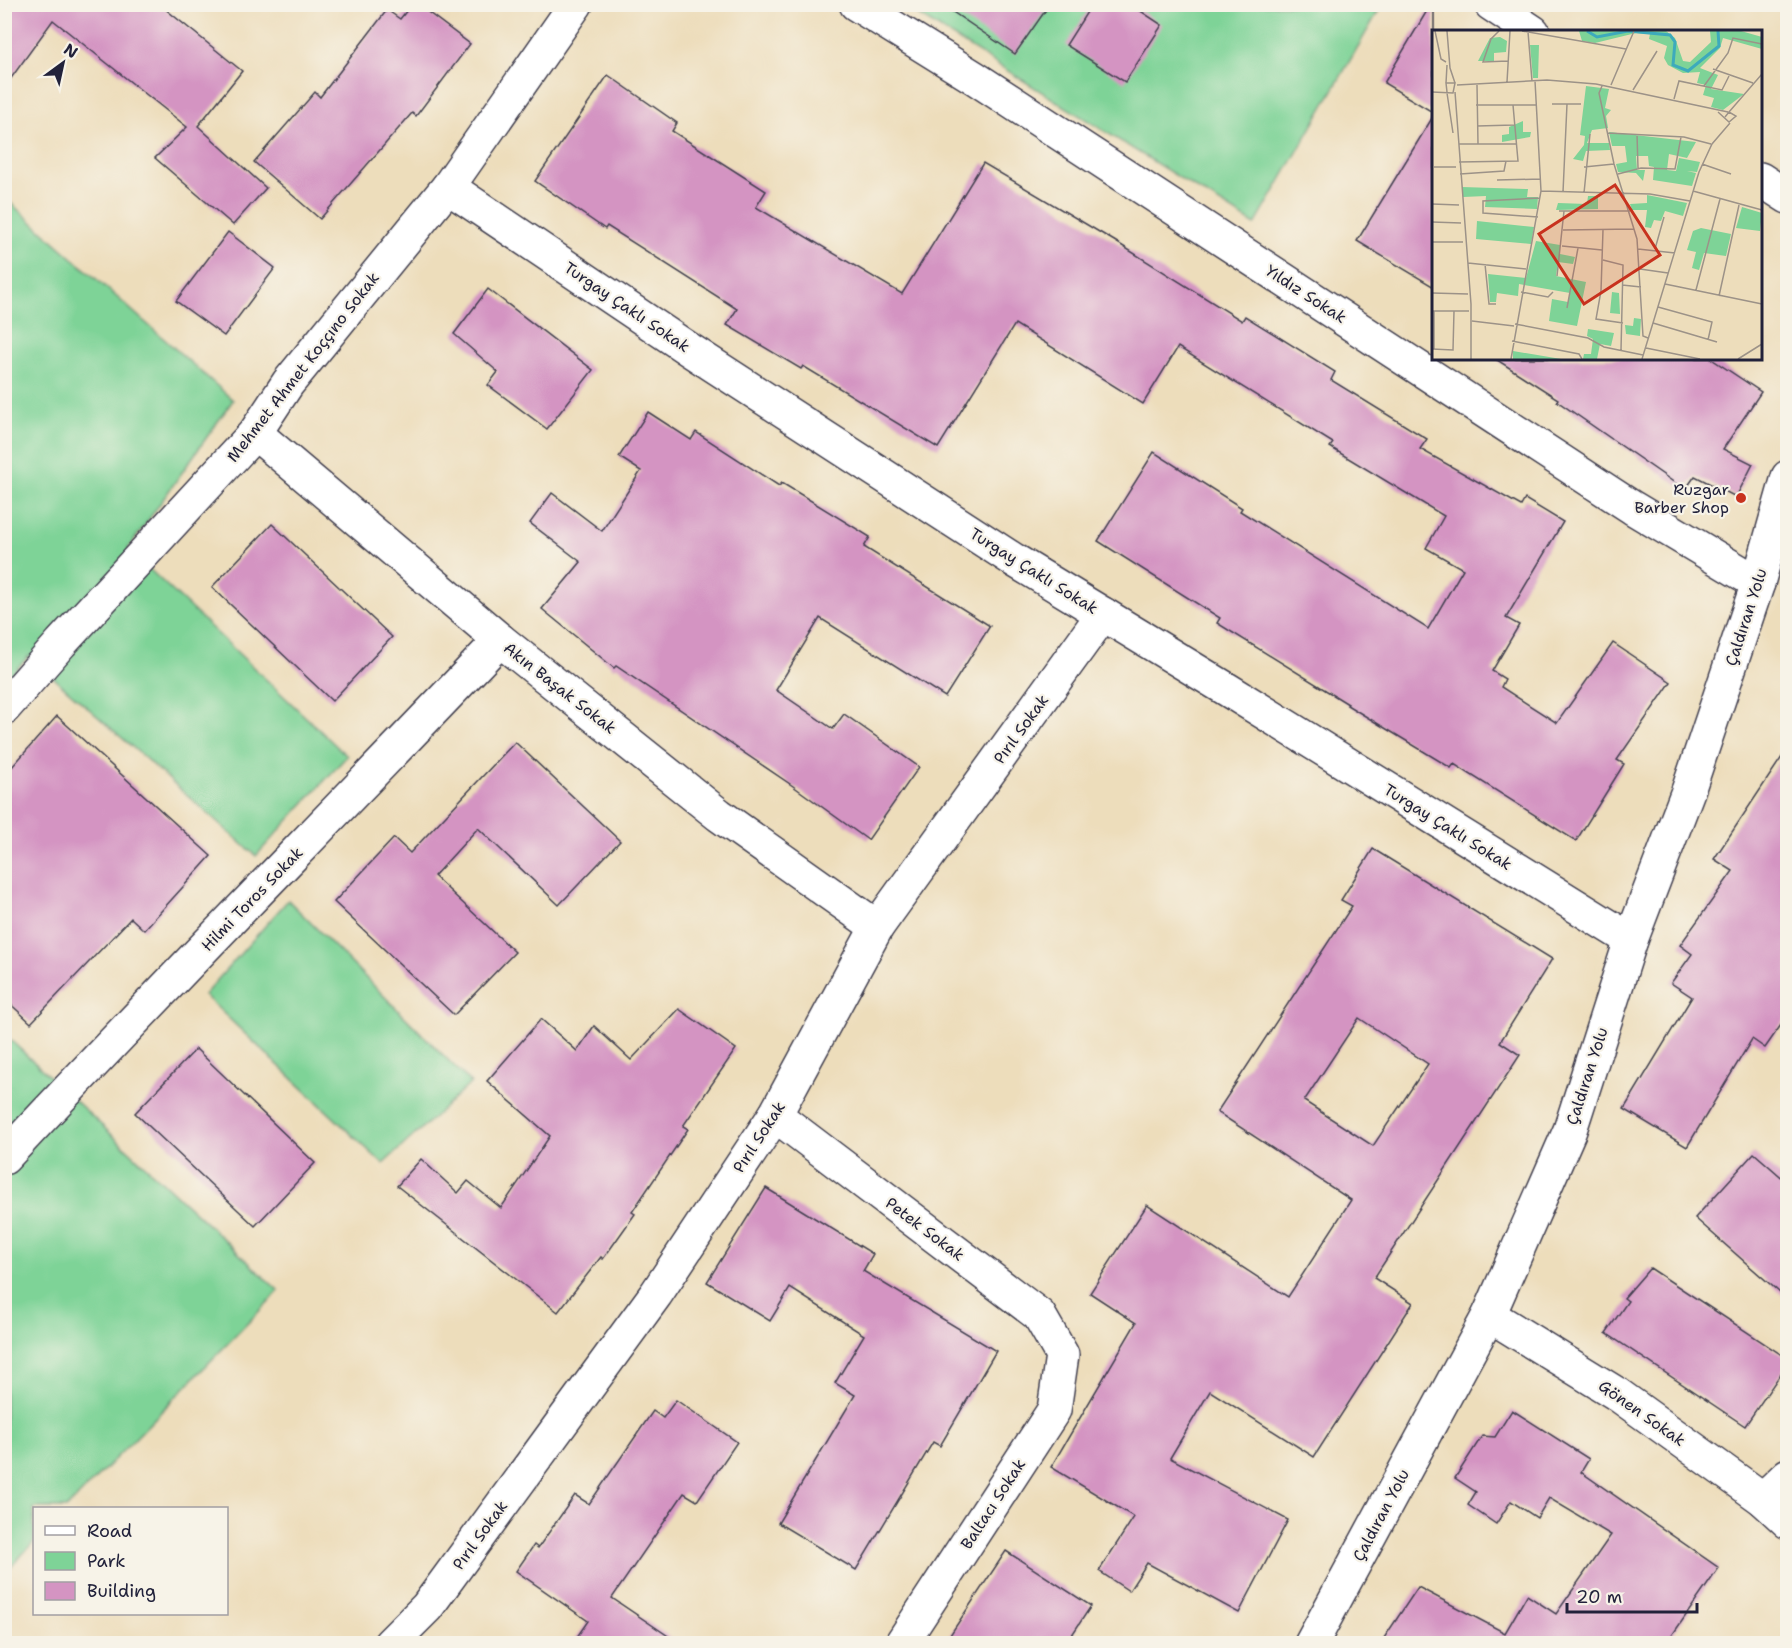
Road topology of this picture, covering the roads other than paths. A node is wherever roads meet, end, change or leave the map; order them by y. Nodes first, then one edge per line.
1 (576, 4) edge
2 (856, 4) edge
3 (1491, 4) edge
4 (1530, 30) edge
5 (1762, 180) edge
6 (448, 187) junction
7 (1788, 197) edge
8 (255, 433) junction
9 (1788, 477) edge
10 (1758, 583) junction
11 (1103, 614) junction
12 (500, 640) junction
13 (4, 708) edge
14 (878, 927) junction
15 (1631, 940) junction
16 (775, 1115) junction
17 (4, 1158) edge
18 (1489, 1315) junction
19 (1062, 1355) joint
20 (1788, 1475) edge
21 (1763, 1499) junction
22 (1788, 1522) edge
23 (390, 1644) edge
24 (901, 1644) edge
25 (1311, 1644) edge

1 - 6 street, Mehmet Ahmet Koççıno Sokak
2 - 10 street, Yıldız Sokak
3 - 4 street
5 - 7 street
6 - 8 street, Mehmet Ahmet Koççıno Sokak
6 - 11 street, Turgay Çaklı Sokak
8 - 12 street, Akın Başak Sokak
8 - 13 street, Mehmet Ahmet Koççıno Sokak
9 - 10 street, Çaldıran Yolu
10 - 15 street, Çaldıran Yolu
11 - 14 street, Pırıl Sokak
11 - 15 street, Turgay Çaklı Sokak
12 - 14 street, Akın Başak Sokak
12 - 17 street, Hilmi Toros Sokak
14 - 16 street, Pırıl Sokak
15 - 18 street, Çaldıran Yolu
16 - 19 street, Petek Sokak
16 - 23 street, Pırıl Sokak
18 - 21 street, Gönen Sokak
18 - 25 street, Çaldıran Yolu
19 - 24 street, Baltacı Sokak
20 - 21 street
21 - 22 street, Gönen Sokak

